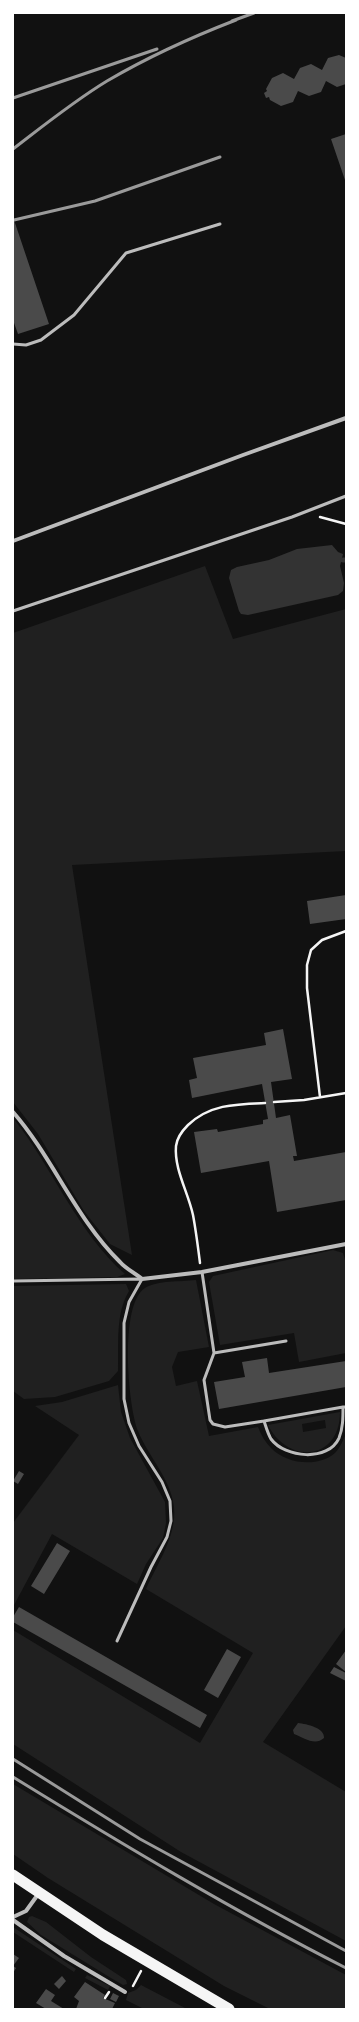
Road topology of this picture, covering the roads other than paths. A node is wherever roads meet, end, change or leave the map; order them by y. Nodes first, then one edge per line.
1 (220, 224) dead end
2 (13, 344) edge
3 (346, 418) edge
4 (346, 496) edge
5 (13, 541) edge
6 (13, 611) edge
7 (13, 1112) edge
8 (346, 1244) edge
9 (202, 1272) junction
10 (142, 1279) junction
11 (13, 1281) edge
12 (286, 1341) dead end
13 (214, 1353) junction
14 (345, 1407) edge
15 (264, 1422) junction
16 (117, 1641) dead end
17 (13, 1875) edge
18 (39, 1893) junction
19 (13, 1917) edge
20 (13, 1920) edge
21 (125, 1992) road end
22 (229, 2009) edge

1 - 2 lane
3 - 5 street
4 - 6 lane
7 - 10 street
8 - 9 street
9 - 10 street
9 - 13 lane
10 - 11 lane
10 - 16 lane
12 - 13 lane
13 - 15 lane
14 - 15 lane
14 - 15 lane
17 - 18 highway
18 - 19 street
18 - 22 highway
20 - 21 street

